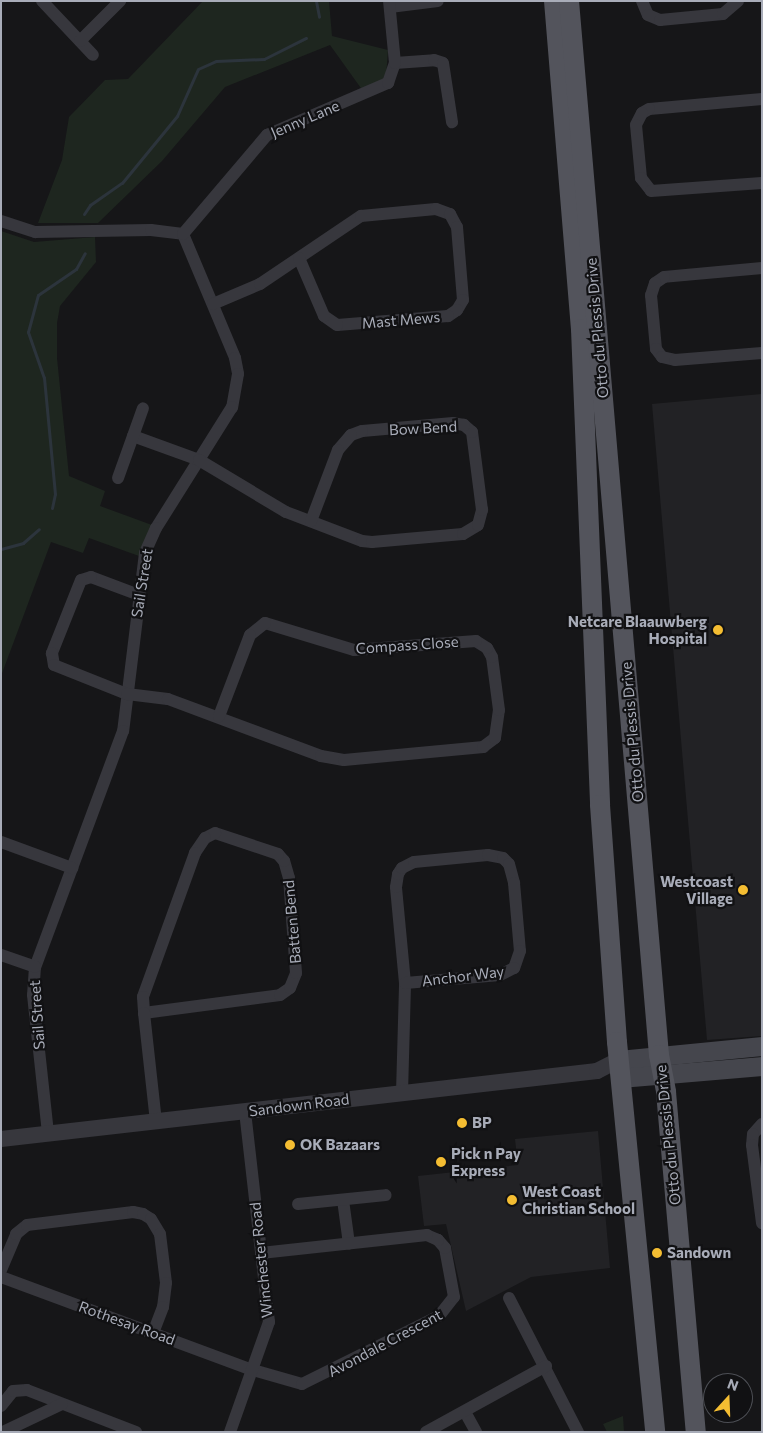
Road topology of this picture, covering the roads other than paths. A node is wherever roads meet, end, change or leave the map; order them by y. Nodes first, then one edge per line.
1 (120, 1) edge
2 (438, 1) edge
3 (554, 1) edge
4 (569, 1) edge
5 (642, 1) edge
6 (738, 1) edge
7 (43, 2) edge
8 (389, 4) edge
9 (80, 40) junction
10 (93, 55) dead end
11 (394, 63) junction
12 (762, 99) edge
13 (452, 122) dead end
14 (762, 184) edge
15 (1, 221) edge
16 (183, 234) junction
17 (299, 258) junction
18 (762, 268) edge
19 (213, 304) junction
20 (762, 353) edge
21 (143, 408) dead end
22 (133, 436) junction
23 (199, 460) junction
24 (118, 478) dead end
25 (311, 521) junction
26 (139, 595) junction
27 (127, 694) junction
28 (219, 716) junction
29 (1, 842) edge
30 (72, 868) junction
31 (1, 955) edge
32 (35, 967) junction
33 (405, 983) junction
34 (144, 1013) junction
35 (762, 1046) edge
36 (660, 1065) junction
37 (762, 1066) edge
38 (620, 1069) junction
39 (402, 1093) junction
40 (245, 1112) junction
41 (156, 1122) junction
42 (762, 1124) edge
43 (48, 1134) junction
44 (1, 1139) edge
45 (386, 1196) dead end
46 (343, 1200) junction
47 (298, 1204) dead end
48 (762, 1223) edge
49 (349, 1244) junction
50 (262, 1253) junction
51 (1, 1270) edge
52 (1, 1277) edge
53 (508, 1298) dead end
54 (153, 1333) junction
55 (546, 1366) junction
56 (253, 1370) junction
57 (62, 1404) junction
58 (1, 1406) edge
59 (466, 1412) junction
60 (4, 1432) edge
61 (136, 1432) edge
62 (230, 1432) edge
63 (426, 1432) edge
64 (476, 1432) edge
65 (578, 1432) edge
66 (655, 1432) edge
67 (696, 1432) edge

1 - 9 street
2 - 8 street
3 - 38 main road, Otto du Plessis Drive
4 - 36 main road, Otto du Plessis Drive
5 - 6 street
7 - 9 street
8 - 11 street, Jenny Lane
9 - 10 street
11 - 13 street
11 - 16 street, Jenny Lane
12 - 14 street
15 - 16 street
16 - 19 street, Sail Street
17 - 17 street, Mast Mews
17 - 19 street, Mast Mews
18 - 20 street
19 - 23 street, Sail Street
21 - 22 street
22 - 23 street, Bow Bend
22 - 24 street
23 - 25 street, Bow Bend
23 - 26 street, Sail Street
25 - 25 street, Bow Bend
26 - 27 street, Sail Street
26 - 27 street, Compass Close
27 - 28 street, Compass Close
27 - 30 street, Sail Street
28 - 28 street, Compass Close
29 - 30 street
30 - 32 street, Sail Street
31 - 32 street
32 - 43 street, Sail Street
33 - 33 street, Anchor Way
33 - 39 street, Anchor Way
34 - 34 street, Batten Bend
34 - 41 street, Batten Bend
35 - 36 main road, Sandown Road
36 - 37 main road, Sandown Road
36 - 38 main road, Sandown Road
36 - 67 main road, Otto du Plessis Drive
38 - 39 street, Sandown Road
38 - 66 main road, Otto du Plessis Drive
39 - 40 street, Sandown Road
40 - 41 street, Sandown Road
40 - 50 street, Winchester Road
41 - 43 street, Sandown Road
42 - 48 street
43 - 44 street, Sandown Road
45 - 46 street
46 - 47 street
46 - 49 street
49 - 50 street, Avondale Crescent
49 - 56 street, Avondale Crescent
50 - 56 street, Winchester Road
51 - 54 street
52 - 54 street, Rothesay Road
53 - 55 street
54 - 56 street, Rothesay Road
55 - 59 street
55 - 65 street
56 - 62 street, Winchester Road
57 - 58 street
57 - 60 street
57 - 61 street
59 - 63 street
59 - 64 street

